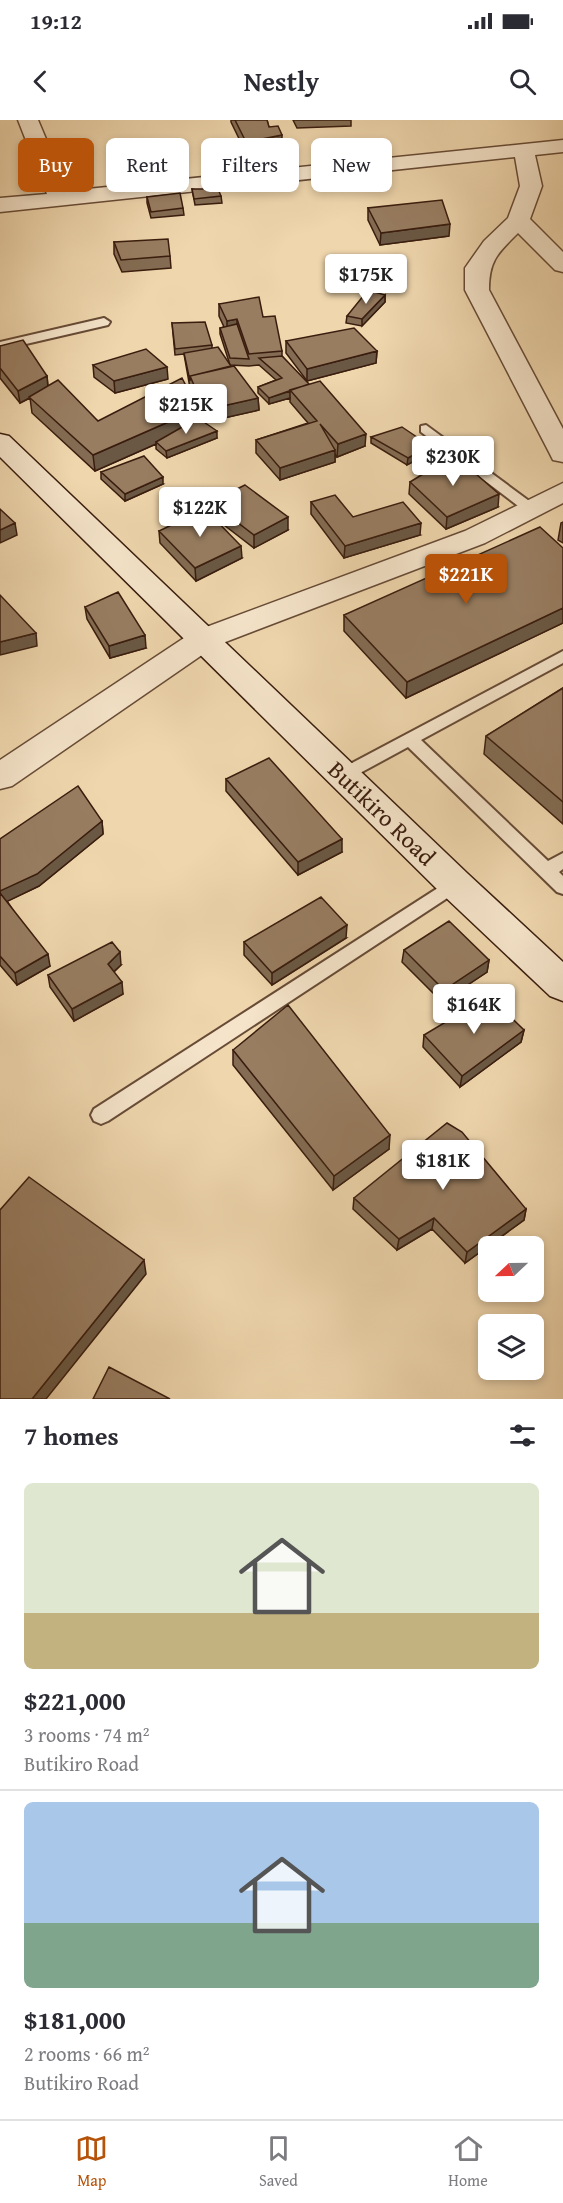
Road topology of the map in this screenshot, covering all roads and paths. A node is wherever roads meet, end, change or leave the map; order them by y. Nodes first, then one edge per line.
1 (28, 120) edge
2 (563, 146) edge
3 (524, 151) junction
4 (60, 199) junction
5 (0, 205) edge
6 (518, 220) junction
7 (563, 265) edge
8 (104, 322) dead end
9 (0, 346) edge
10 (426, 429) dead end
11 (0, 442) edge
12 (563, 454) edge
13 (563, 492) edge
14 (531, 509) junction
15 (204, 639) junction
16 (563, 656) edge
17 (410, 739) junction
18 (343, 775) junction
19 (0, 777) edge
20 (563, 860) edge
21 (547, 871) junction
22 (455, 884) junction
23 (563, 887) edge
24 (561, 980) edge
25 (101, 1114) dead end

1 - 4 street
2 - 3 street
3 - 4 street
3 - 6 street
4 - 5 street
6 - 7 street
6 - 12 street
8 - 9 lane
10 - 14 lane
11 - 15 street, Butikiro Road
13 - 14 street
14 - 15 street
15 - 18 street, Butikiro Road
15 - 19 street
16 - 17 lane
17 - 18 lane
17 - 21 lane
18 - 22 street, Butikiro Road
20 - 21 lane
21 - 23 lane
22 - 24 street, Butikiro Road
22 - 25 lane

